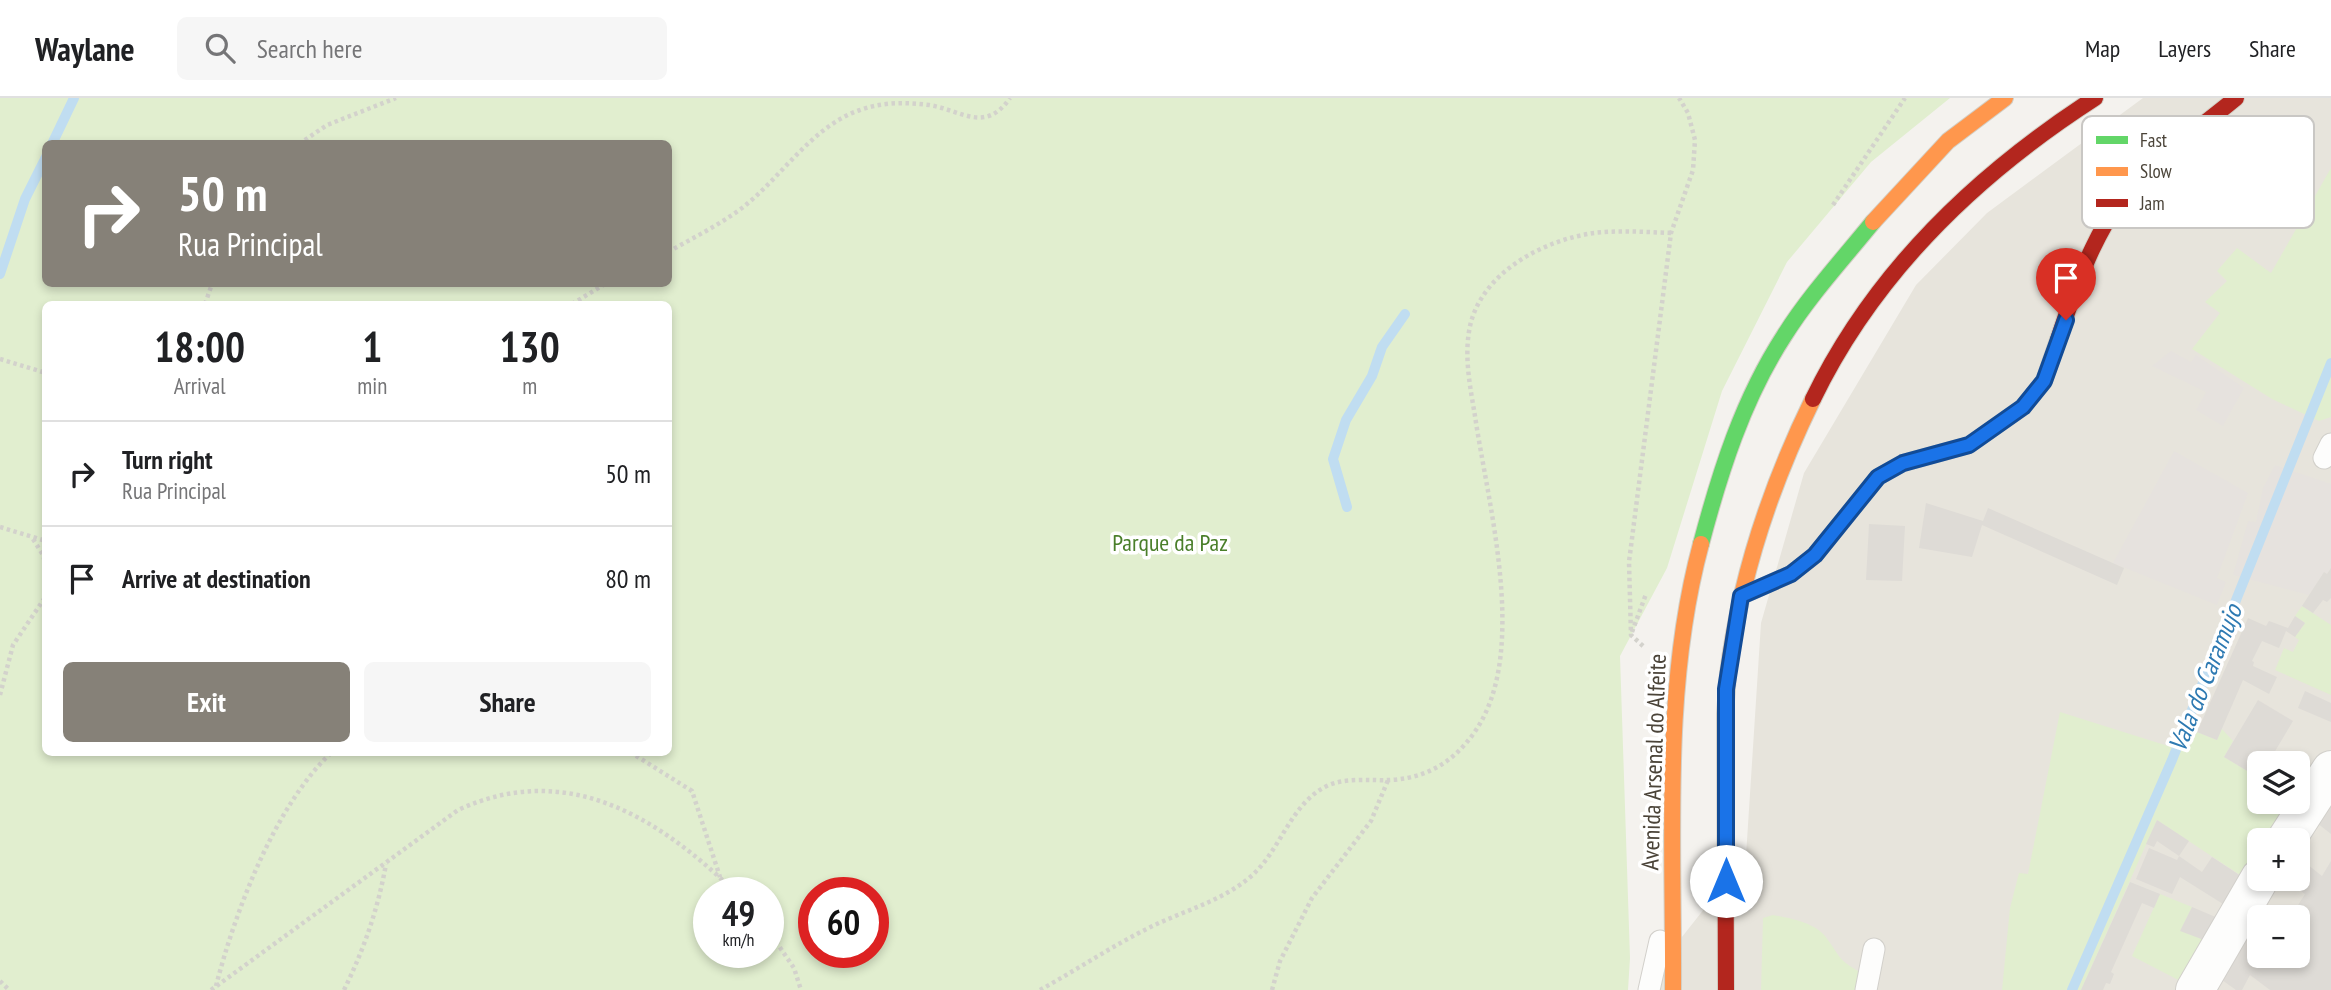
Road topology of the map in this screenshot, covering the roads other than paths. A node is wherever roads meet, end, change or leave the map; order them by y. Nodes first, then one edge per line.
1 (2005, 98) edge
2 (2095, 98) edge
3 (2236, 98) edge
4 (2214, 116) edge
5 (2106, 228) edge
6 (1741, 596) junction
7 (2331, 770) edge
8 (2294, 828) edge
9 (1672, 888) junction
10 (2252, 891) edge
11 (1874, 949) dead end
12 (1649, 990) edge
13 (1673, 990) edge
14 (1726, 990) edge
15 (1866, 990) edge
16 (2195, 990) edge

1 - 9 main road, Avenida Arsenal do Alfeite
2 - 6 main road
3 - 4 main road
5 - 6 main road
6 - 14 main road
7 - 8 street
9 - 12 lane
9 - 13 main road, Avenida Arsenal do Alfeite
10 - 16 street
11 - 15 lane

